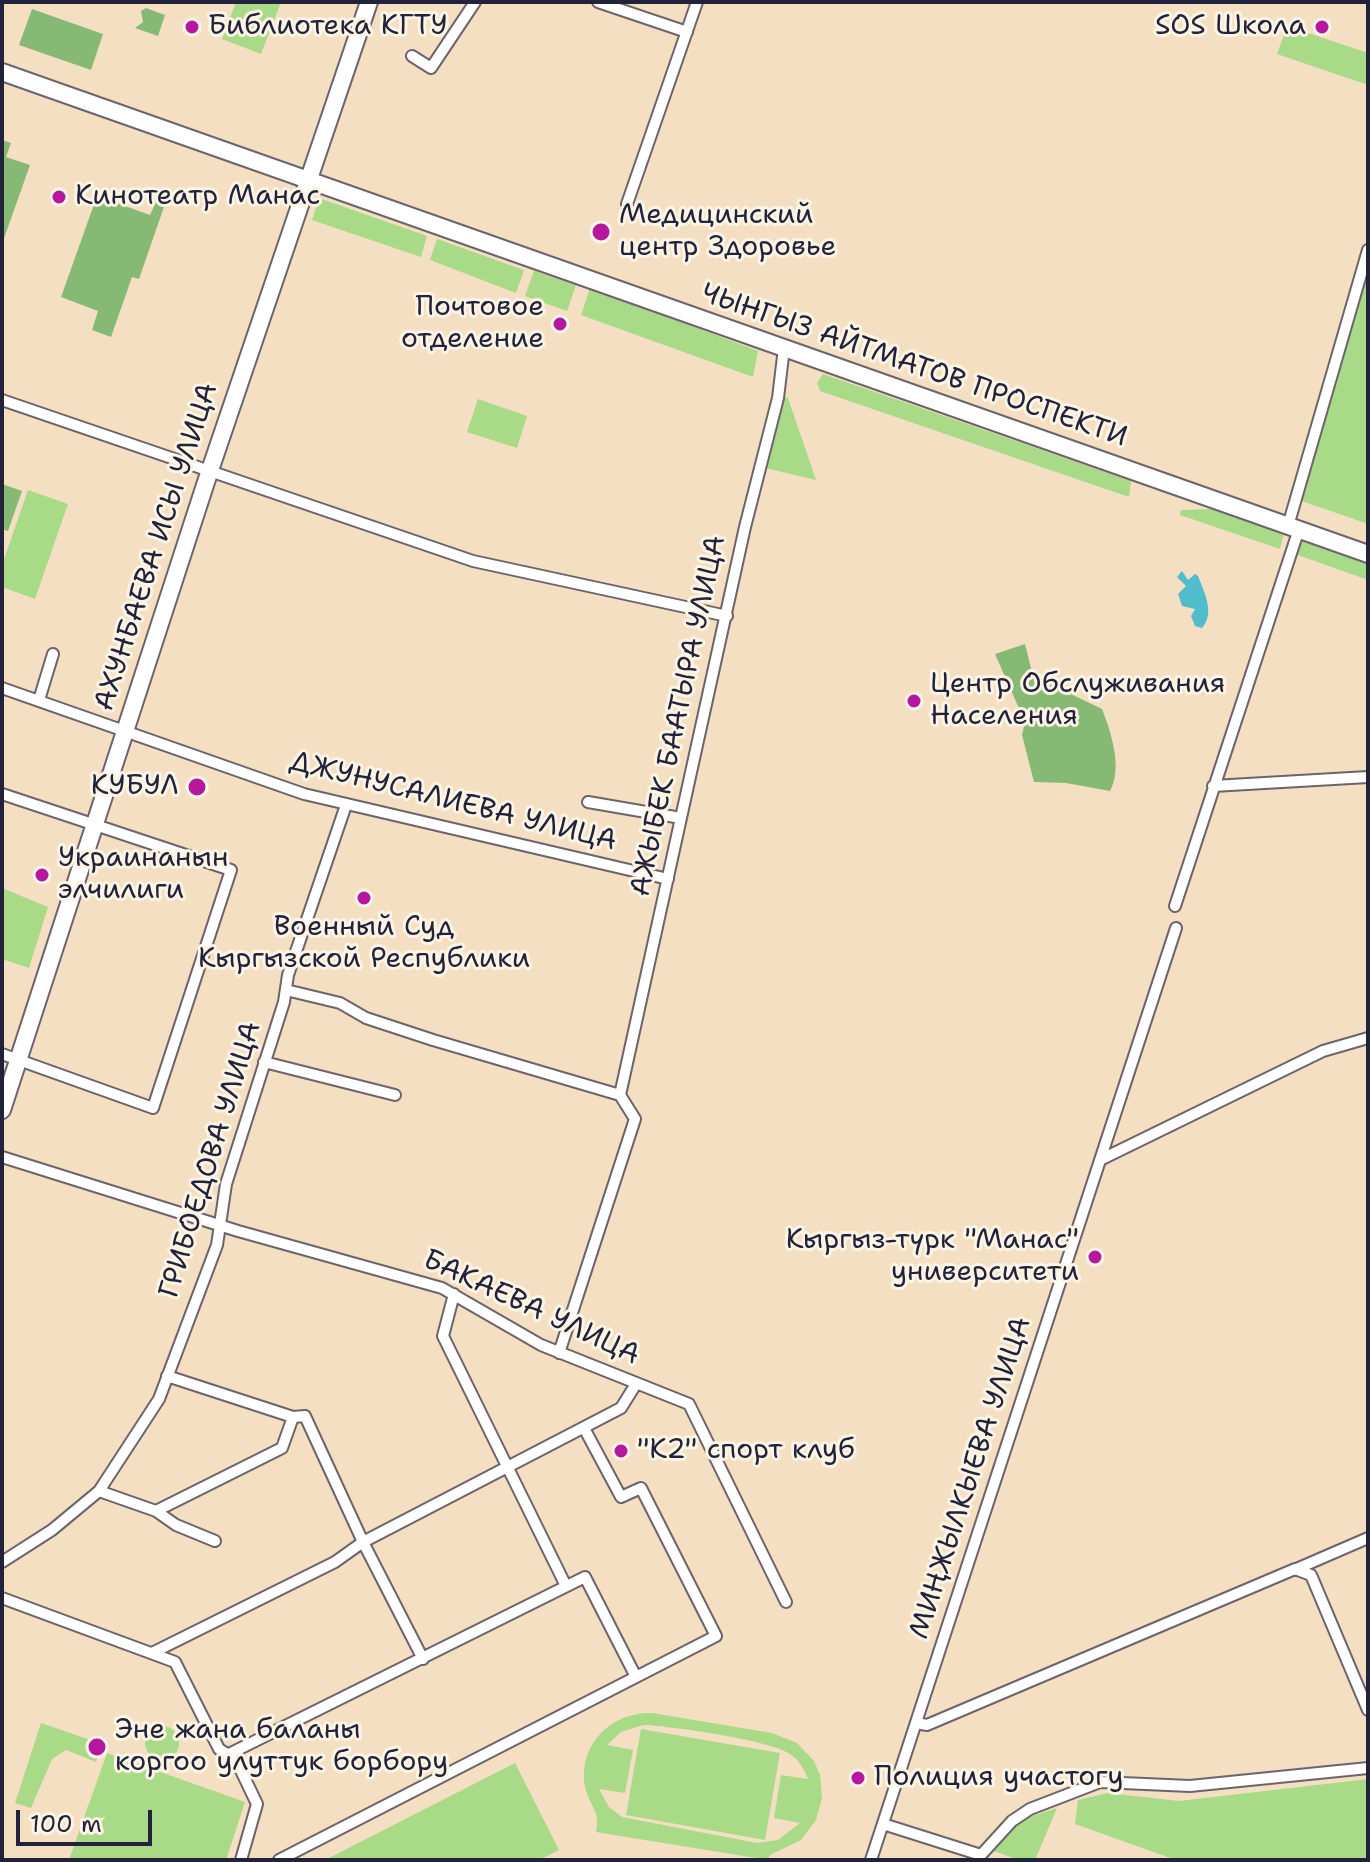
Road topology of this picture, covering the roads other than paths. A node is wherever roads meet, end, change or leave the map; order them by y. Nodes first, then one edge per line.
1 (369, 2) edge
2 (475, 2) edge
3 (598, 2) edge
4 (697, 2) edge
5 (687, 32) junction
6 (412, 56) dead end
7 (2, 72) edge
8 (307, 180) junction
9 (627, 204) dead end
10 (1368, 250) edge
11 (784, 348) junction
12 (2, 400) edge
13 (210, 471) junction
14 (1293, 527) junction
15 (1368, 554) edge
16 (727, 616) junction
17 (53, 654) dead end
18 (2, 688) edge
19 (39, 700) junction
20 (124, 729) junction
21 (1368, 777) edge
22 (1213, 786) junction
23 (2, 794) edge
24 (588, 802) dead end
25 (346, 805) junction
26 (681, 818) junction
27 (94, 824) junction
28 (668, 879) junction
29 (1175, 906) dead end
30 (1176, 928) dead end
31 (286, 990) junction
32 (1368, 1038) edge
33 (2, 1054) edge
34 (19, 1060) junction
35 (264, 1062) junction
36 (395, 1095) dead end
37 (620, 1095) junction
38 (2, 1110) edge
39 (2, 1157) edge
40 (1100, 1160) junction
41 (220, 1225) junction
42 (454, 1294) junction
43 (559, 1353) junction
44 (167, 1376) junction
45 (636, 1384) junction
46 (293, 1417) junction
47 (584, 1428) junction
48 (509, 1465) junction
49 (99, 1491) junction
50 (156, 1511) junction
51 (1368, 1538) edge
52 (215, 1541) dead end
53 (363, 1542) junction
54 (2, 1562) edge
55 (1285, 1574) junction
56 (566, 1586) junction
57 (2, 1598) edge
58 (786, 1602) dead end
59 (152, 1653) junction
60 (423, 1659) junction
61 (636, 1677) junction
62 (1368, 1710) edge
63 (916, 1723) junction
64 (227, 1755) junction
65 (1368, 1768) edge
66 (883, 1824) junction
67 (241, 1860) edge
68 (279, 1860) edge
69 (871, 1860) edge

1 - 8 main road, АХУНБАЕВА ИСЫ УЛИЦА
2 - 6 street
3 - 5 street
4 - 5 street
5 - 9 street
7 - 8 main road, ЧЫНГЫЗ АЙТМАТОВ ПРОСПЕКТИ
8 - 11 main road, ЧЫНГЫЗ АЙТМАТОВ ПРОСПЕКТИ
8 - 13 main road, АХУНБАЕВА ИСЫ УЛИЦА
10 - 14 street
11 - 14 main road, ЧЫНГЫЗ АЙТМАТОВ ПРОСПЕКТИ
11 - 16 street, АЖЫБЕК БААТЫРА УЛИЦА
12 - 13 street
13 - 16 street
13 - 20 main road, АХУНБАЕВА ИСЫ УЛИЦА
14 - 15 main road, ЧЫНГЫЗ АЙТМАТОВ ПРОСПЕКТИ
14 - 22 street
16 - 26 street, АЖЫБЕК БААТЫРА УЛИЦА
17 - 19 street
18 - 19 street, ДЖУНУСАЛИЕВА УЛИЦА
19 - 20 street, ДЖУНУСАЛИЕВА УЛИЦА
20 - 25 street, ДЖУНУСАЛИЕВА УЛИЦА
20 - 27 main road, АХУНБАЕВА ИСЫ УЛИЦА
21 - 22 street
22 - 29 street
23 - 27 street
24 - 26 street
25 - 28 street, ДЖУНУСАЛИЕВА УЛИЦА
25 - 31 street, ГРИБОЕДОВА УЛИЦА
26 - 28 street, АЖЫБЕК БААТЫРА УЛИЦА
27 - 34 main road, АХУНБАЕВА ИСЫ УЛИЦА
27 - 34 street
28 - 37 street, АЖЫБЕК БААТЫРА УЛИЦА
30 - 40 street, МИҢЖЫЛКЫЕВА УЛИЦА
31 - 35 street, ГРИБОЕДОВА УЛИЦА
31 - 37 street
32 - 40 street
33 - 34 street
34 - 38 main road, АХУНБАЕВА ИСЫ УЛИЦА
35 - 36 street
35 - 41 street, ГРИБОЕДОВА УЛИЦА
37 - 43 street
39 - 41 street, БАКАЕВА УЛИЦА
40 - 63 street, МИҢЖЫЛКЫЕВА УЛИЦА
41 - 42 street, БАКАЕВА УЛИЦА
41 - 44 street, ГРИБОЕДОВА УЛИЦА
42 - 43 street, БАКАЕВА УЛИЦА
42 - 48 street
43 - 45 street, БАКАЕВА УЛИЦА
44 - 46 street
44 - 49 street, ГРИБОЕДОВА УЛИЦА
45 - 47 street
45 - 58 street, БАКАЕВА УЛИЦА
46 - 50 street
46 - 53 street
47 - 48 street
47 - 61 street
48 - 53 street
48 - 56 street
49 - 50 street
49 - 54 street, ГРИБОЕДОВА УЛИЦА
50 - 52 street
51 - 55 street
53 - 59 street
53 - 60 street
55 - 62 street
55 - 63 street
56 - 60 street
56 - 61 street
57 - 59 street
59 - 64 street
60 - 64 street
61 - 68 street
63 - 66 street, МИҢЖЫЛКЫЕВА УЛИЦА
64 - 67 street
65 - 66 street
66 - 69 street, МИҢЖЫЛКЫЕВА УЛИЦА

